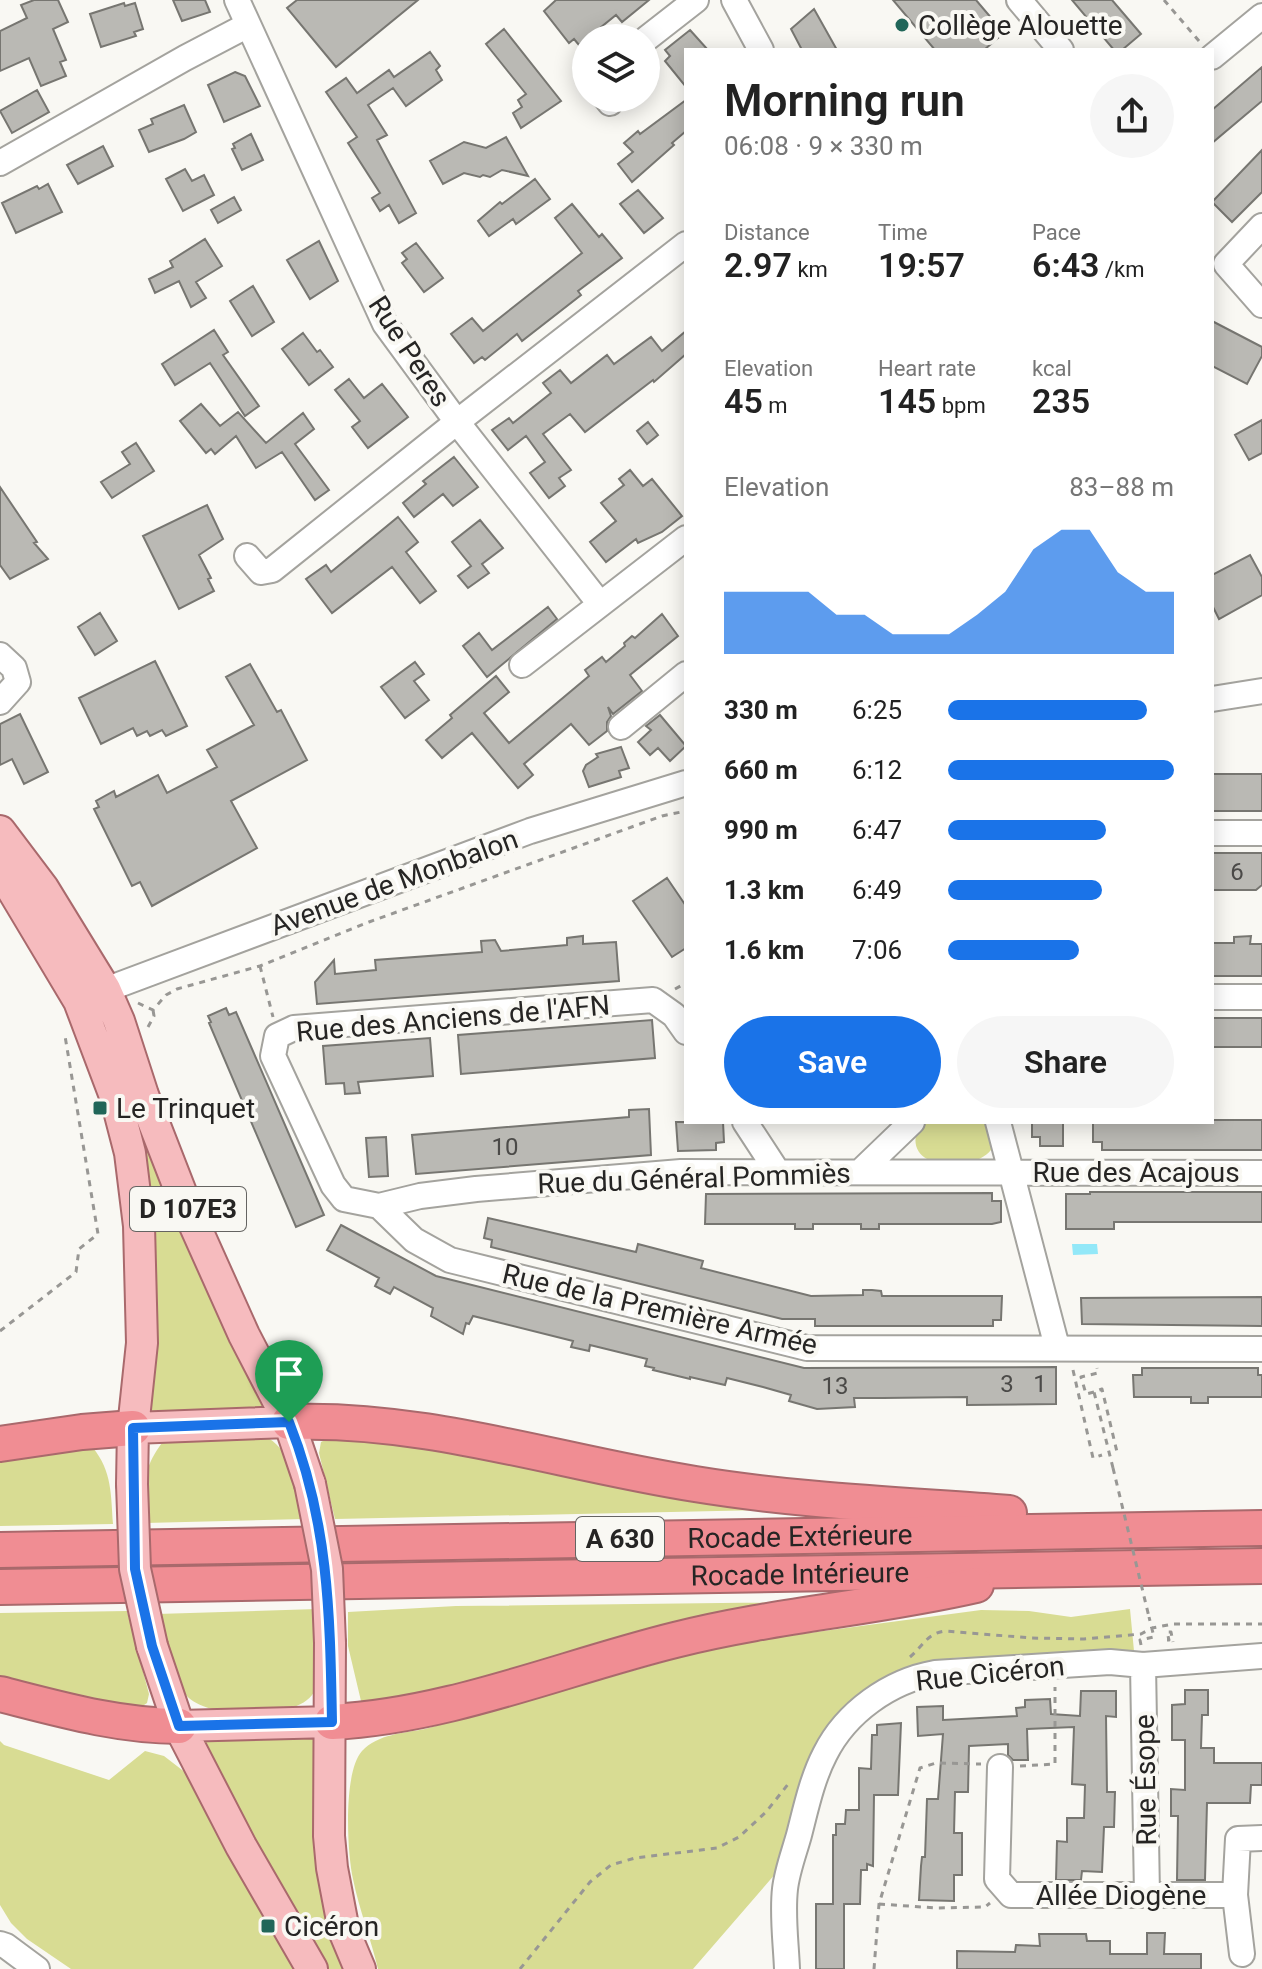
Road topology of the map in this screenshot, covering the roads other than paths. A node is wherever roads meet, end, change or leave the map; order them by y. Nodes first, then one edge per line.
1 (237, 0) edge
2 (696, 0) edge
3 (734, 0) edge
4 (1019, 0) edge
5 (1262, 16) edge
6 (248, 25) junction
7 (660, 28) edge
8 (760, 48) edge
9 (1059, 48) edge
10 (1214, 55) edge
11 (0, 163) edge
12 (1262, 226) edge
13 (684, 246) edge
14 (1219, 256) edge
15 (1262, 305) edge
16 (457, 422) junction
17 (684, 540) edge
18 (247, 556) dead end
19 (600, 604) junction
20 (0, 655) edge
21 (522, 665) dead end
22 (684, 676) edge
23 (1262, 691) edge
24 (1214, 699) edge
25 (0, 702) edge
26 (621, 727) dead end
27 (684, 784) edge
28 (0, 831) edge
29 (1214, 833) edge
30 (1262, 833) edge
31 (0, 869) edge
32 (1214, 997) edge
33 (1262, 997) edge
34 (98, 998) junction
35 (684, 1029) edge
36 (746, 1124) edge
37 (910, 1124) edge
38 (999, 1124) edge
39 (777, 1171) junction
40 (861, 1171) junction
41 (1011, 1172) junction
42 (1262, 1173) edge
43 (379, 1206) junction
44 (1057, 1347) junction
45 (1262, 1349) edge
46 (289, 1422) junction
47 (133, 1428) junction
48 (0, 1444) edge
49 (1252, 1528) edge
50 (0, 1550) edge
51 (1262, 1566) edge
52 (1039, 1570) junction
53 (0, 1587) edge
54 (1262, 1656) edge
55 (1143, 1665) junction
56 (0, 1694) edge
57 (332, 1722) junction
58 (179, 1726) junction
59 (1000, 1767) road end
60 (1262, 1838) edge
61 (1147, 1895) junction
62 (1235, 1895) junction
63 (0, 1944) edge
64 (1242, 1954) dead end
65 (37, 1969) edge
66 (312, 1969) edge
67 (360, 1969) edge
68 (787, 1969) edge

1 - 6 street, Rue Peres
2 - 7 street
3 - 8 street
4 - 9 street
5 - 10 street
6 - 11 street
6 - 16 street, Rue Peres
12 - 14 street
13 - 16 street
14 - 15 street
16 - 18 street
16 - 19 street, Rue Peres
17 - 19 street
19 - 21 street
20 - 25 street
22 - 26 street
23 - 24 street
27 - 34 street, Avenue de Monbalon
28 - 34 main road, D 107E3
29 - 30 street
31 - 34 main road, D 107E3
32 - 33 street
34 - 46 main road, D 107E3
34 - 47 main road, D 107E3
35 - 43 street, Rue des Anciens de l'AFN
36 - 39 street
37 - 40 street
38 - 41 street
39 - 40 street, Rue du Général Pommiès
39 - 43 street, Rue du Général Pommiès
40 - 41 street, Rue du Général Pommiès
41 - 42 street, Rue des Acajous
41 - 44 street
43 - 44 street, Rue de la Première Armée
44 - 45 street, Rue de la Première Armée
46 - 47 main road
46 - 49 highway
46 - 57 main road, D 107E3, bridge
47 - 48 highway
47 - 58 main road, D 107E3, bridge
49 - 50 highway, Rocade Extérieure / A 630
51 - 52 highway, Rocade Intérieure / A 630
52 - 53 highway, Rocade Intérieure / A 630
52 - 57 highway
54 - 55 street, Rue Cicéron
55 - 61 street, Rue Ésope
55 - 68 street, Rue Cicéron
56 - 58 highway
57 - 58 main road
57 - 67 main road, D 107E3
58 - 66 main road, D 107E3
59 - 61 street, Allée Diogène
60 - 62 street, Allée Diogène
61 - 62 street, Allée Diogène
62 - 64 street
63 - 65 street

